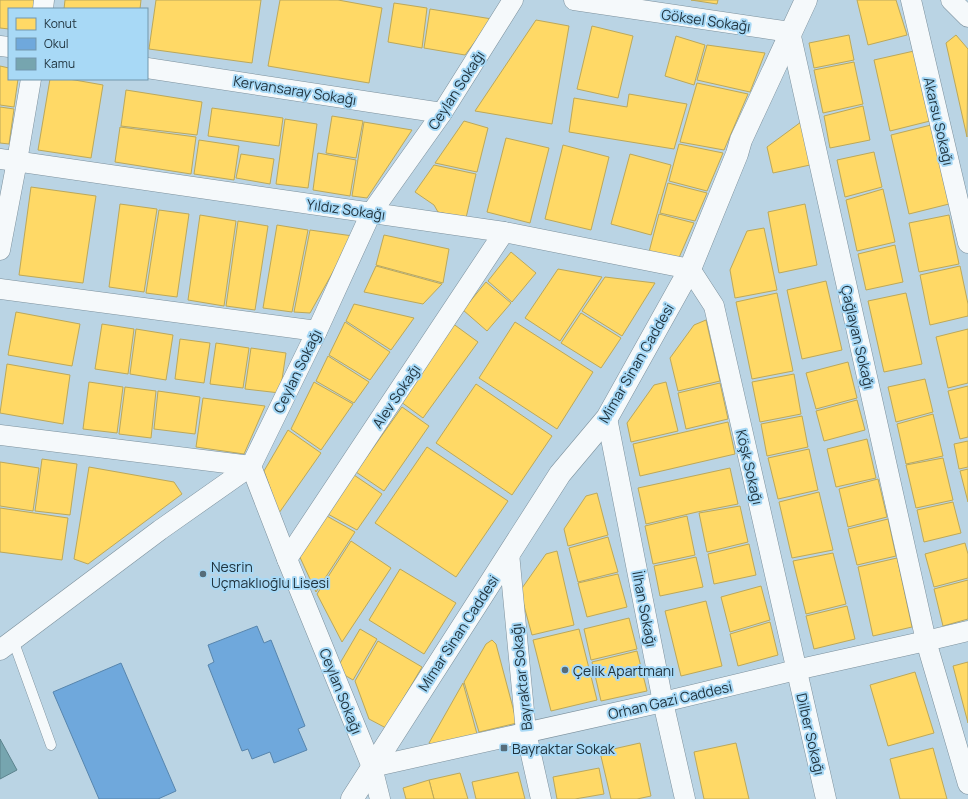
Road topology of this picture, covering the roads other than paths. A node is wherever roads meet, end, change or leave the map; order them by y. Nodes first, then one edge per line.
1 (513, 0) edge
2 (574, 0) edge
3 (806, 0) edge
4 (911, 0) edge
5 (951, 0) edge
6 (968, 17) edge
7 (790, 32) junction
8 (148, 68) edge
9 (31, 80) edge
10 (442, 113) junction
11 (9, 160) edge
12 (371, 213) junction
13 (504, 232) junction
14 (968, 243) edge
15 (0, 250) edge
16 (690, 269) junction
17 (0, 289) edge
18 (317, 331) junction
19 (607, 418) junction
20 (0, 435) edge
21 (251, 466) junction
22 (509, 553) junction
23 (287, 559) junction
24 (968, 631) edge
25 (926, 641) junction
26 (6, 645) edge
27 (796, 670) junction
28 (663, 702) junction
29 (526, 732) junction
30 (51, 745) dead end
31 (372, 768) junction
32 (968, 784) edge
33 (352, 799) edge
34 (380, 799) edge
35 (541, 799) edge
36 (685, 799) edge
37 (826, 799) edge

1 - 10 street, Ceylan Sokağı
2 - 7 street, Göksel Sokağı
3 - 7 street, Mimar Sinan Caddesi
4 - 14 street, Akarsu Sokağı
5 - 6 street
7 - 16 street, Mimar Sinan Caddesi
7 - 25 street, Çağlayan Sokağı
8 - 10 street, Kervansaray Sokağı
9 - 11 street
10 - 12 street, Ceylan Sokağı
11 - 12 street, Yıldız Sokağı
11 - 15 street
12 - 13 street, Yıldız Sokağı
12 - 18 street, Ceylan Sokağı
13 - 16 street, Yıldız Sokağı
13 - 23 street, Alev Sokağı
16 - 19 street, Mimar Sinan Caddesi
16 - 27 street, Köşk Sokağı
17 - 18 street
18 - 21 street, Ceylan Sokağı
19 - 22 street, Mimar Sinan Caddesi
19 - 28 street, İlhan Sokağı
20 - 21 street
21 - 23 street, Ceylan Sokağı
21 - 26 street
22 - 29 street, Bayraktar Sokağı
22 - 31 street, Mimar Sinan Caddesi
23 - 31 street, Ceylan Sokağı
24 - 25 street, Orhan Gazi Caddesi
25 - 27 street, Orhan Gazi Caddesi
25 - 32 street, Çağlayan Sokağı
26 - 30 lane
27 - 28 street, Orhan Gazi Caddesi
27 - 37 street, Dilber Sokağı
28 - 29 street, Orhan Gazi Caddesi
28 - 36 street, İlhan Sokağı
29 - 31 street, Orhan Gazi Caddesi
29 - 35 street, Bayraktar Sokağı
31 - 33 street, Mimar Sinan Caddesi
31 - 34 street, Ceylan Sokağı

